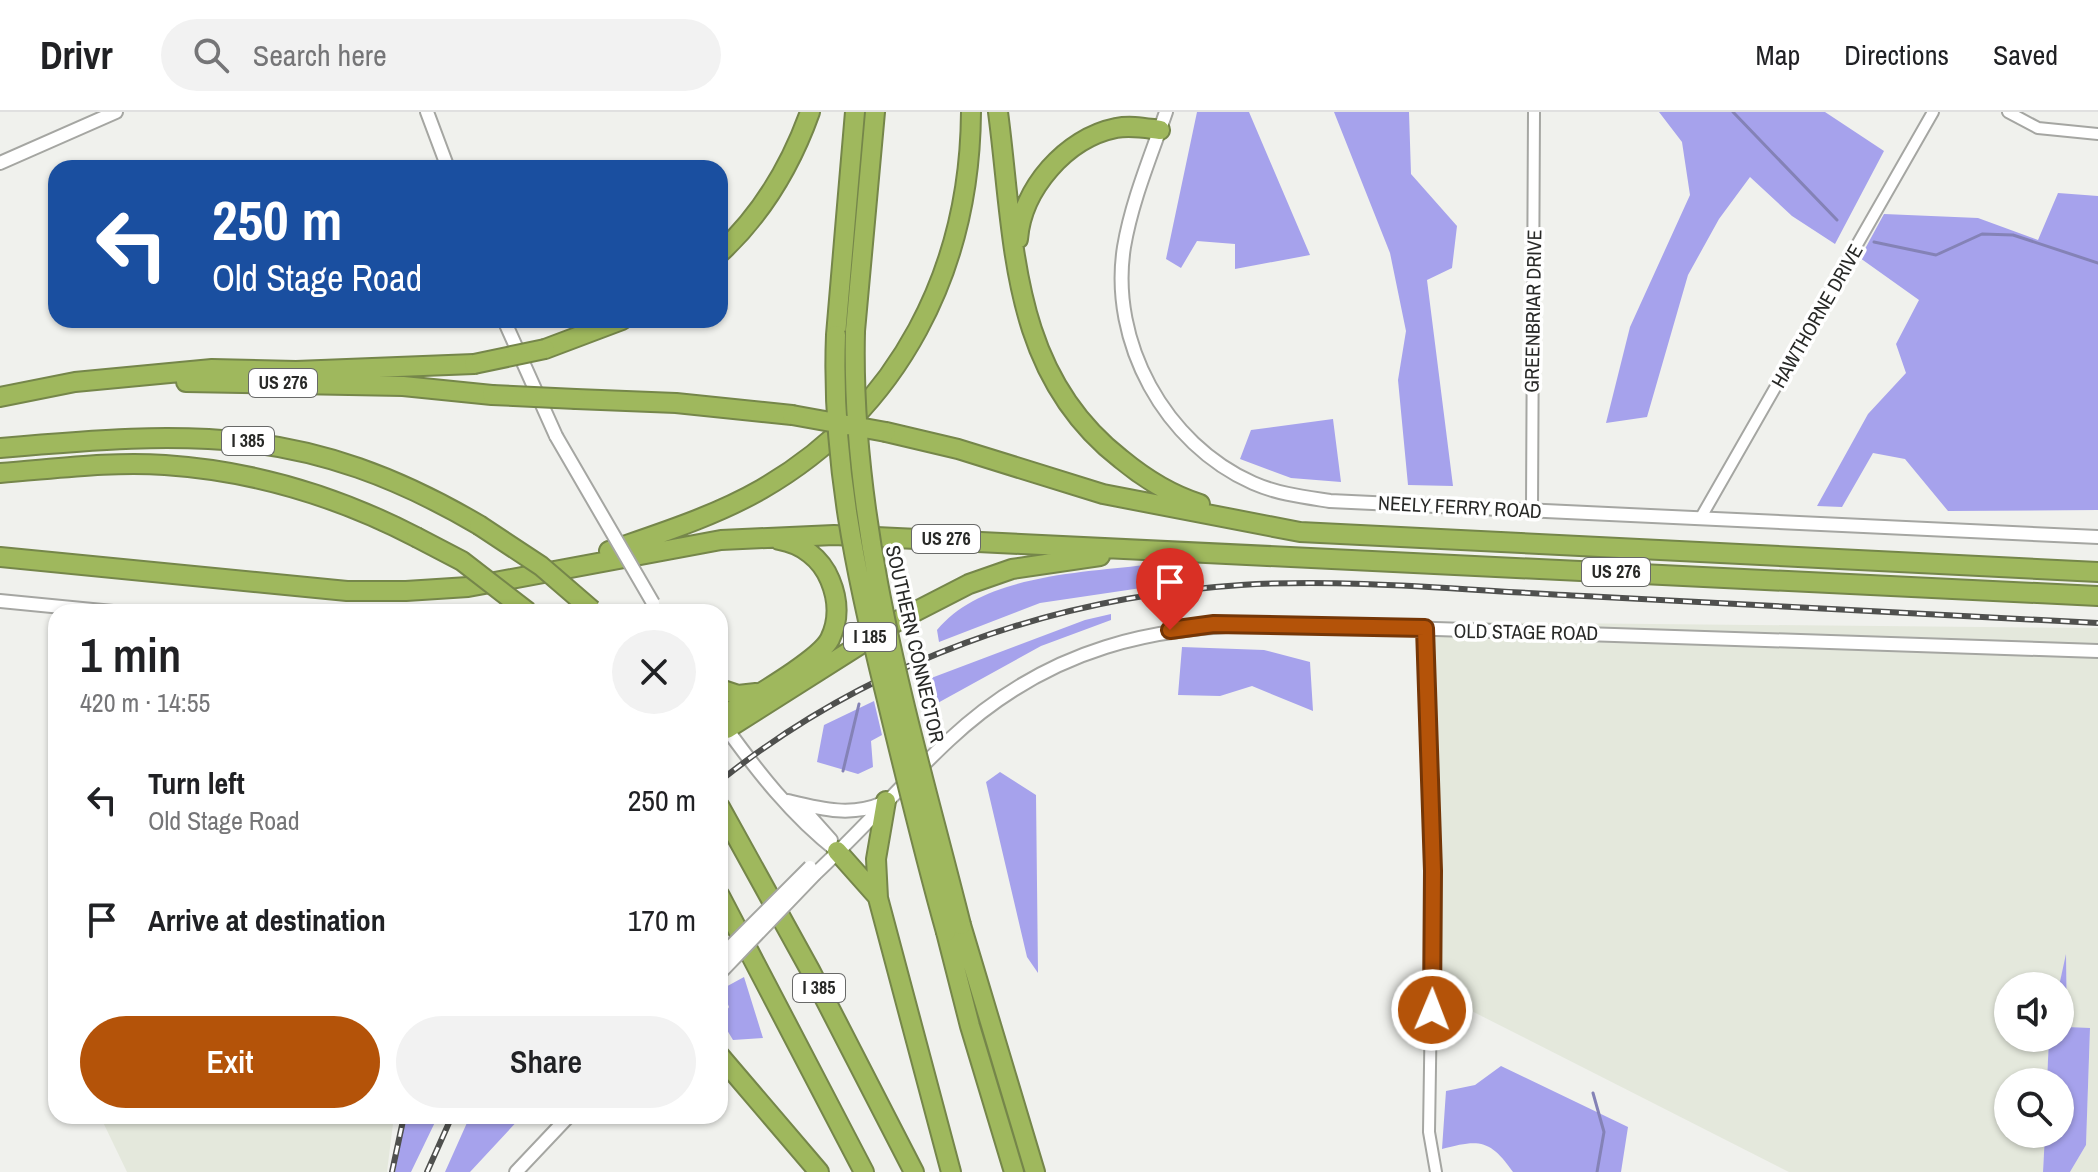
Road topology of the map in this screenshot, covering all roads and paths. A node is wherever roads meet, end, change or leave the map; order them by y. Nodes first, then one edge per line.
1 (116, 112) edge
2 (427, 112) edge
3 (797, 112) edge
4 (810, 112) edge
5 (855, 112) edge
6 (875, 112) edge
7 (971, 112) edge
8 (998, 112) edge
9 (1534, 112) edge
10 (1933, 112) edge
11 (2008, 112) edge
12 (1163, 121) edge
13 (2098, 134) edge
14 (445, 160) edge
15 (0, 163) edge
16 (728, 229) edge
17 (728, 245) edge
18 (1018, 270) junction
19 (508, 328) edge
20 (601, 328) edge
21 (75, 382) junction
22 (0, 397) edge
23 (0, 448) edge
24 (0, 473) edge
25 (1532, 510) junction
26 (1700, 519) junction
27 (1267, 525) junction
28 (757, 537) junction
29 (2098, 537) edge
30 (1135, 550) junction
31 (0, 557) edge
32 (558, 569) junction
33 (2098, 572) edge
34 (2098, 596) edge
35 (0, 601) edge
36 (518, 604) edge
37 (585, 604) edge
38 (654, 604) edge
39 (48, 606) edge
40 (1425, 628) junction
41 (2098, 651) edge
42 (728, 692) edge
43 (759, 692) junction
44 (728, 717) edge
45 (728, 719) edge
46 (728, 730) edge
47 (886, 801) junction
48 (790, 805) junction
49 (728, 821) edge
50 (837, 851) junction
51 (812, 870) junction
52 (878, 898) junction
53 (728, 911) edge
54 (953, 929) junction
55 (728, 949) edge
56 (728, 964) edge
57 (728, 1065) edge
58 (561, 1124) edge
59 (516, 1172) edge
60 (819, 1172) edge
61 (864, 1172) edge
62 (914, 1172) edge
63 (951, 1172) edge
64 (1014, 1172) edge
65 (1035, 1172) edge
66 (1436, 1172) edge

1 - 15 street
2 - 14 street
3 - 16 highway
4 - 17 highway
5 - 54 highway, SOUTHERN CONNECTOR / I 185, bridge
6 - 54 highway, SOUTHERN CONNECTOR / I 185, bridge
7 - 32 highway
8 - 18 highway
9 - 25 street, GREENBRIAR DRIVE
10 - 26 street, HAWTHORNE DRIVE
11 - 13 street
12 - 18 highway
12 - 25 street, NEELY FERRY ROAD
18 - 27 highway
19 - 38 street, bridge
20 - 21 highway, bridge
21 - 22 highway, US 276
21 - 27 highway, US 276, bridge
23 - 37 highway, I 385, bridge
24 - 36 highway, I 385, bridge
25 - 26 street, NEELY FERRY ROAD
26 - 29 street, NEELY FERRY ROAD
27 - 33 highway, US 276
28 - 30 highway, US 276
28 - 32 highway, US 276
28 - 43 highway
30 - 34 highway, US 276
30 - 45 highway
31 - 32 highway, US 276
35 - 39 street
40 - 41 street, OLD STAGE ROAD
40 - 47 street, OLD STAGE ROAD
40 - 66 street
42 - 43 highway
43 - 44 highway
46 - 48 street
47 - 48 street
47 - 50 street, OLD STAGE ROAD
47 - 52 highway
48 - 50 street
49 - 62 highway, I 385
50 - 51 street, OLD STAGE ROAD
50 - 52 highway
51 - 55 street, OLD STAGE ROAD, bridge
51 - 56 street, OLD STAGE ROAD, bridge
52 - 63 highway
53 - 61 highway, I 385
54 - 64 highway, SOUTHERN CONNECTOR / I 185
54 - 65 highway, SOUTHERN CONNECTOR / I 185
57 - 60 highway
58 - 59 street

